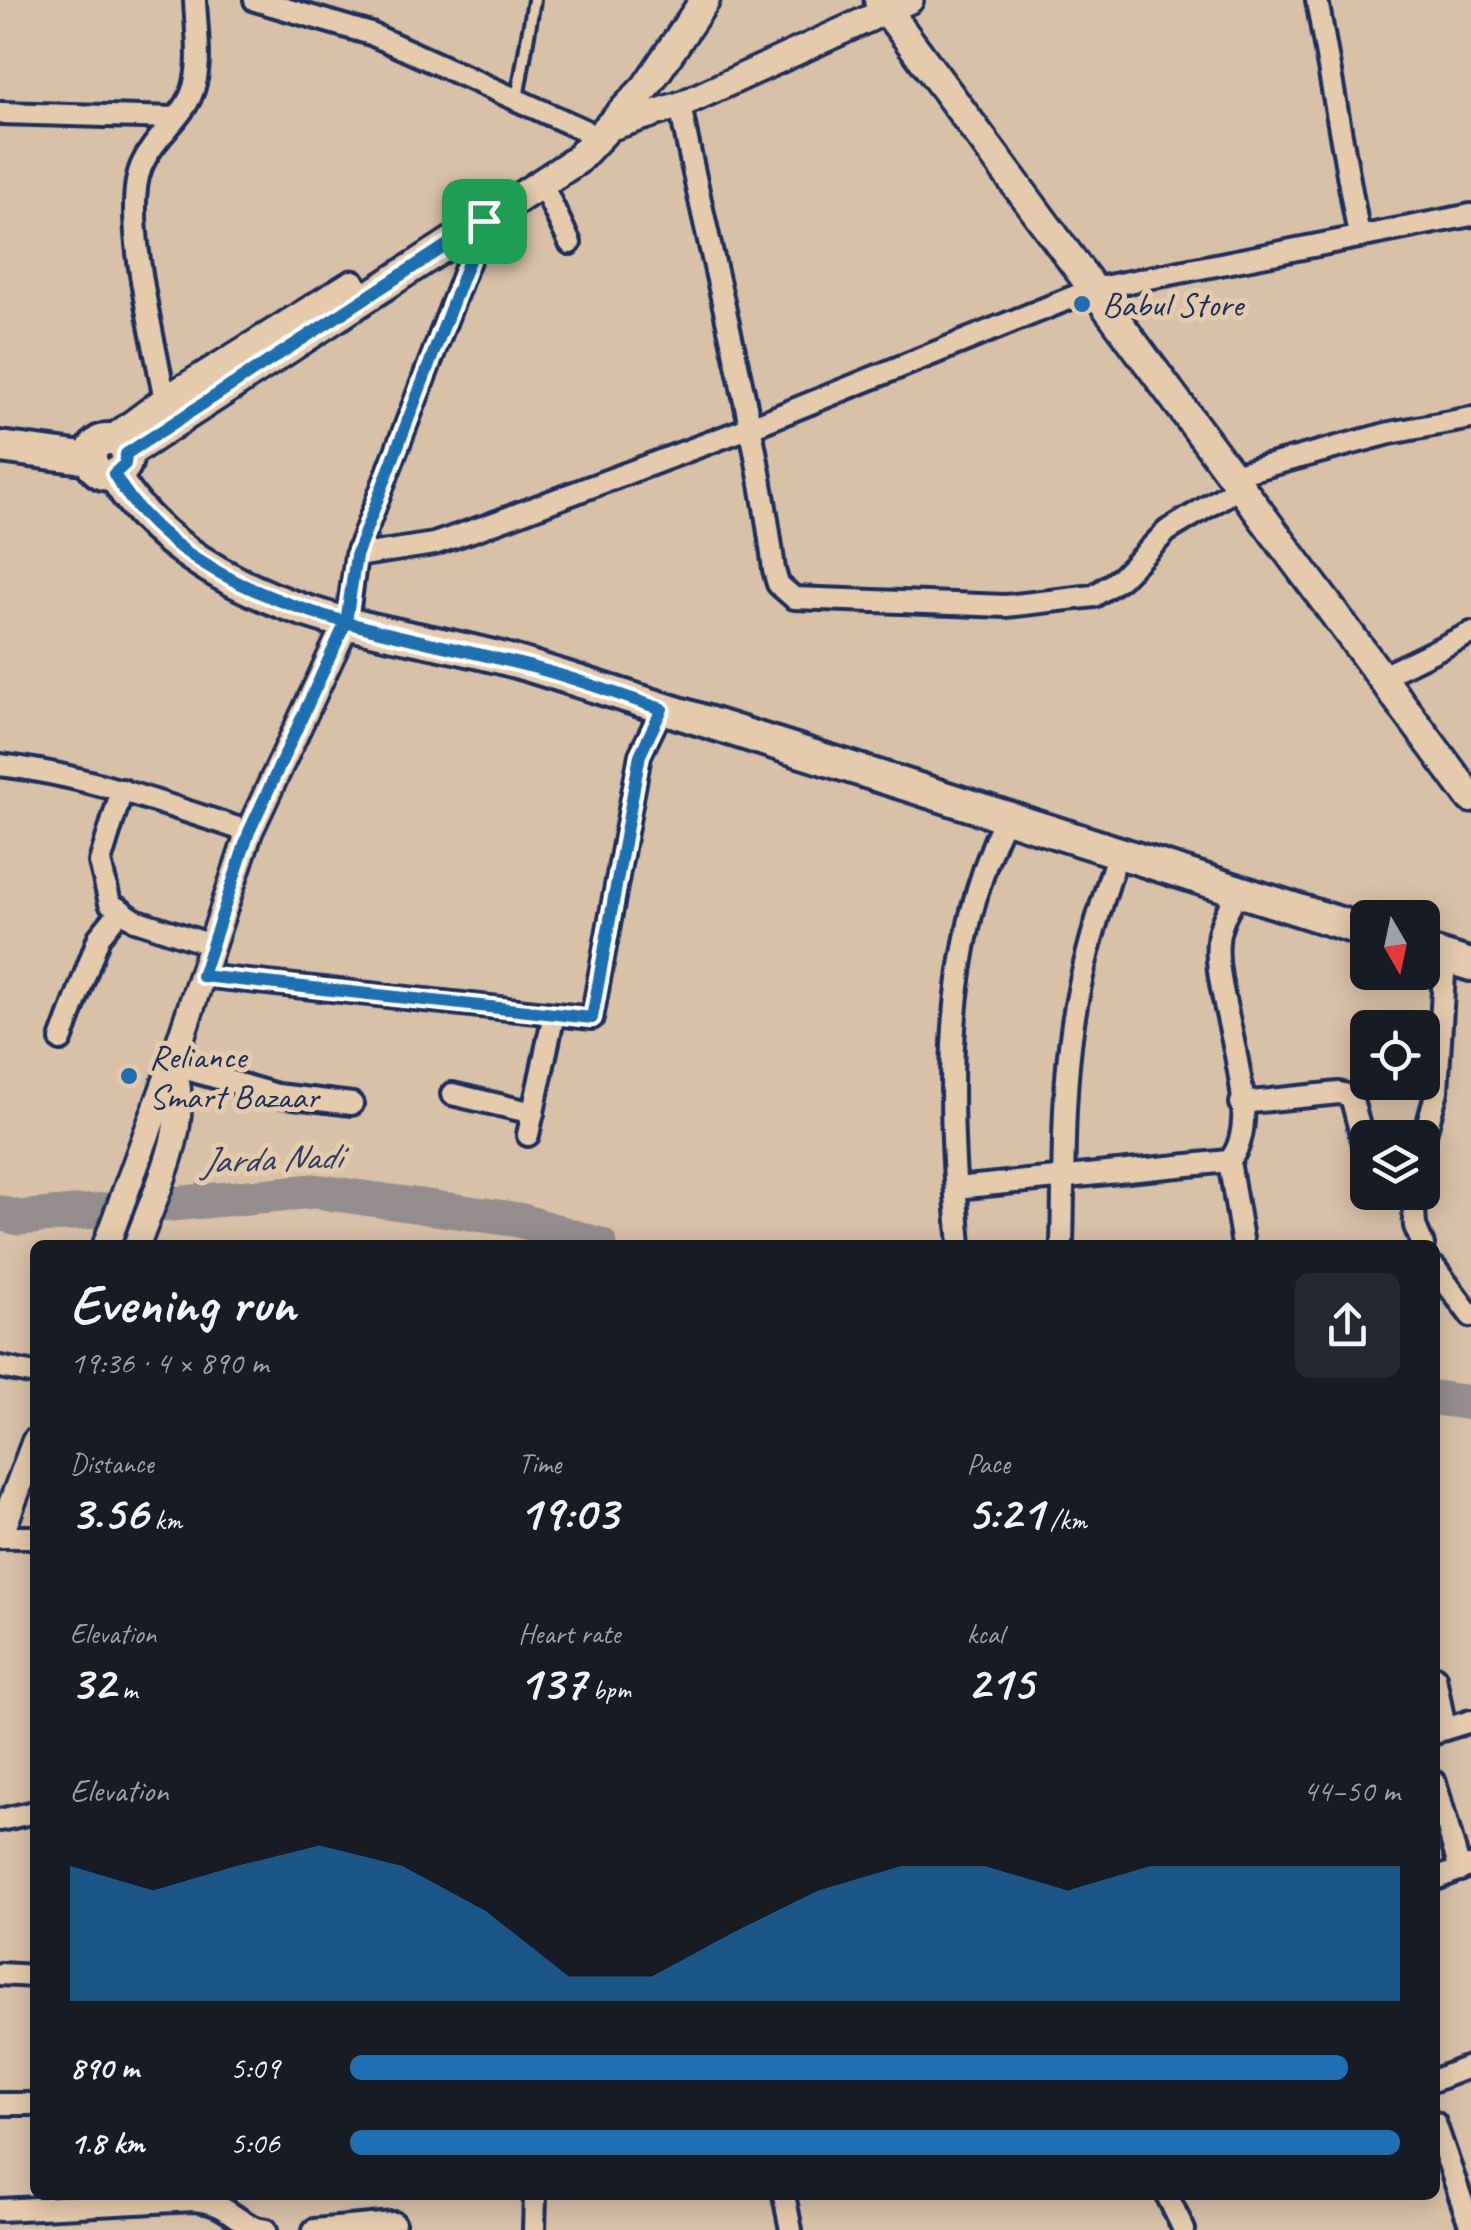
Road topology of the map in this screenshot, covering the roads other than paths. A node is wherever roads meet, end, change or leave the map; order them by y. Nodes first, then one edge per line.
1 (195, 0) edge
2 (255, 0) edge
3 (534, 0) edge
4 (684, 0) edge
5 (706, 0) edge
6 (1317, 0) edge
7 (892, 4) edge
8 (517, 100) junction
9 (680, 106) junction
10 (0, 113) edge
11 (176, 118) junction
12 (614, 126) junction
13 (584, 130) junction
14 (542, 184) junction
15 (1471, 215) edge
16 (484, 221) junction
17 (1359, 236) junction
18 (570, 242) dead end
19 (1093, 289) junction
20 (165, 401) junction
21 (1471, 418) edge
22 (751, 427) junction
23 (0, 447) edge
24 (111, 457) junction
25 (1234, 482) junction
26 (356, 556) junction
27 (346, 622) junction
28 (1471, 633) edge
29 (1380, 676) junction
30 (662, 709) junction
31 (0, 765) edge
32 (122, 790) junction
33 (1471, 798) edge
34 (1006, 818) junction
35 (249, 832) junction
36 (1118, 852) junction
37 (1238, 891) junction
38 (121, 910) junction
39 (1350, 926) edge
40 (212, 945) junction
41 (1446, 957) edge
42 (202, 976) junction
43 (554, 1014) junction
44 (61, 1040) dead end
45 (172, 1065) junction
46 (452, 1094) dead end
47 (1241, 1103) junction
48 (352, 1104) dead end
49 (1357, 1120) edge
50 (1428, 1120) edge
51 (1228, 1161) junction
52 (1064, 1178) junction
53 (956, 1188) junction
54 (1415, 1210) edge
55 (108, 1240) edge
56 (140, 1240) edge
57 (960, 1240) edge
58 (1062, 1240) edge
59 (1242, 1240) edge
60 (1421, 1240) edge
61 (1440, 1275) edge
62 (1471, 1316) edge
63 (0, 1366) edge
64 (30, 1373) edge
65 (30, 1455) edge
66 (0, 1536) edge
67 (30, 1537) edge
68 (1471, 1721) edge
69 (1440, 1730) edge
70 (1440, 1796) edge
71 (30, 1813) edge
72 (0, 1820) edge
73 (1466, 1868) edge
74 (1440, 1877) edge
75 (0, 1974) edge
76 (30, 1976) edge
77 (1471, 2066) edge
78 (1440, 2078) edge
79 (0, 2104) edge
80 (30, 2104) edge
81 (1440, 2137) edge
82 (535, 2200) edge
83 (785, 2200) edge
84 (1169, 2200) edge
85 (0, 2210) edge
86 (394, 2223) dead end
87 (1471, 2228) edge
88 (266, 2230) edge
89 (314, 2230) edge
90 (534, 2230) edge
91 (791, 2230) edge
92 (1184, 2230) edge

1 - 11 street
2 - 8 street
3 - 8 lane
4 - 13 main road
5 - 12 main road
6 - 17 street
7 - 9 street
7 - 19 main road
8 - 13 street
9 - 12 street
9 - 22 street
10 - 11 street
11 - 20 street
12 - 14 main road
13 - 20 main road
14 - 16 main road
14 - 18 street
15 - 17 street
16 - 24 main road
16 - 26 street
17 - 19 street
19 - 22 street
19 - 25 main road
20 - 24 main road
21 - 25 street
22 - 25 street
22 - 26 street
23 - 24 main road
24 - 27 main road
25 - 29 main road
26 - 27 street
27 - 30 main road
27 - 35 street
28 - 29 street
29 - 33 main road
30 - 34 main road
30 - 43 street
31 - 32 street
32 - 35 street
32 - 38 street
34 - 36 main road
34 - 53 street
35 - 40 street
36 - 37 main road
36 - 52 street
37 - 39 main road
37 - 47 street
38 - 40 street
38 - 44 street
40 - 42 street
41 - 50 street
42 - 43 street
42 - 45 street
43 - 46 street
45 - 48 street
45 - 55 street
45 - 56 street
47 - 49 street
47 - 51 street
51 - 52 street
51 - 59 street
52 - 53 street
52 - 58 street
53 - 57 street
54 - 60 street
61 - 62 street
63 - 64 street
65 - 66 street
66 - 67 street
68 - 69 street
70 - 73 street
71 - 72 street
73 - 74 street
75 - 76 street
77 - 78 street
79 - 80 street
81 - 87 street
82 - 90 street
83 - 91 street
84 - 92 street
85 - 88 street
86 - 89 street

